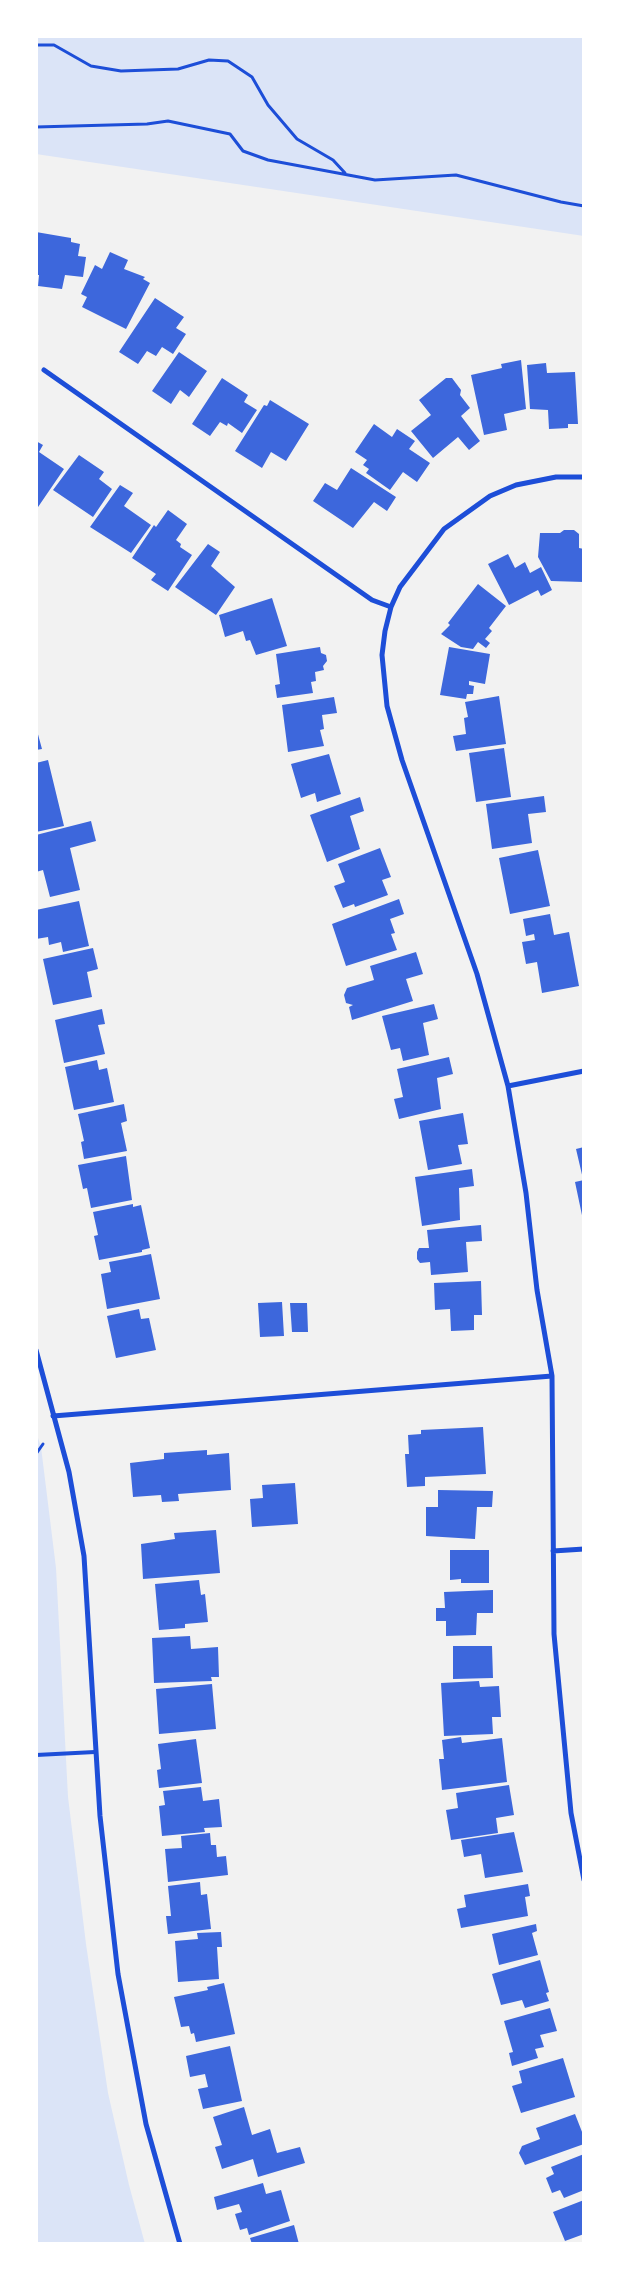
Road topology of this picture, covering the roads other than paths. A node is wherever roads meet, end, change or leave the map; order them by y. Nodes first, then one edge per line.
1 (44, 370) dead end
2 (584, 478) edge
3 (391, 607) junction
4 (584, 1071) edge
5 (508, 1086) junction
6 (36, 1350) edge
7 (552, 1376) junction
8 (53, 1416) junction
9 (584, 1548) edge
10 (553, 1551) junction
11 (95, 1752) junction
12 (36, 1755) edge
13 (584, 1880) edge
14 (180, 2244) edge

1 - 3 street
2 - 3 street
3 - 5 street
4 - 5 street
5 - 7 street
6 - 8 street
7 - 8 street
7 - 10 street
8 - 11 street
9 - 10 street
10 - 13 street
11 - 12 lane
11 - 14 street

